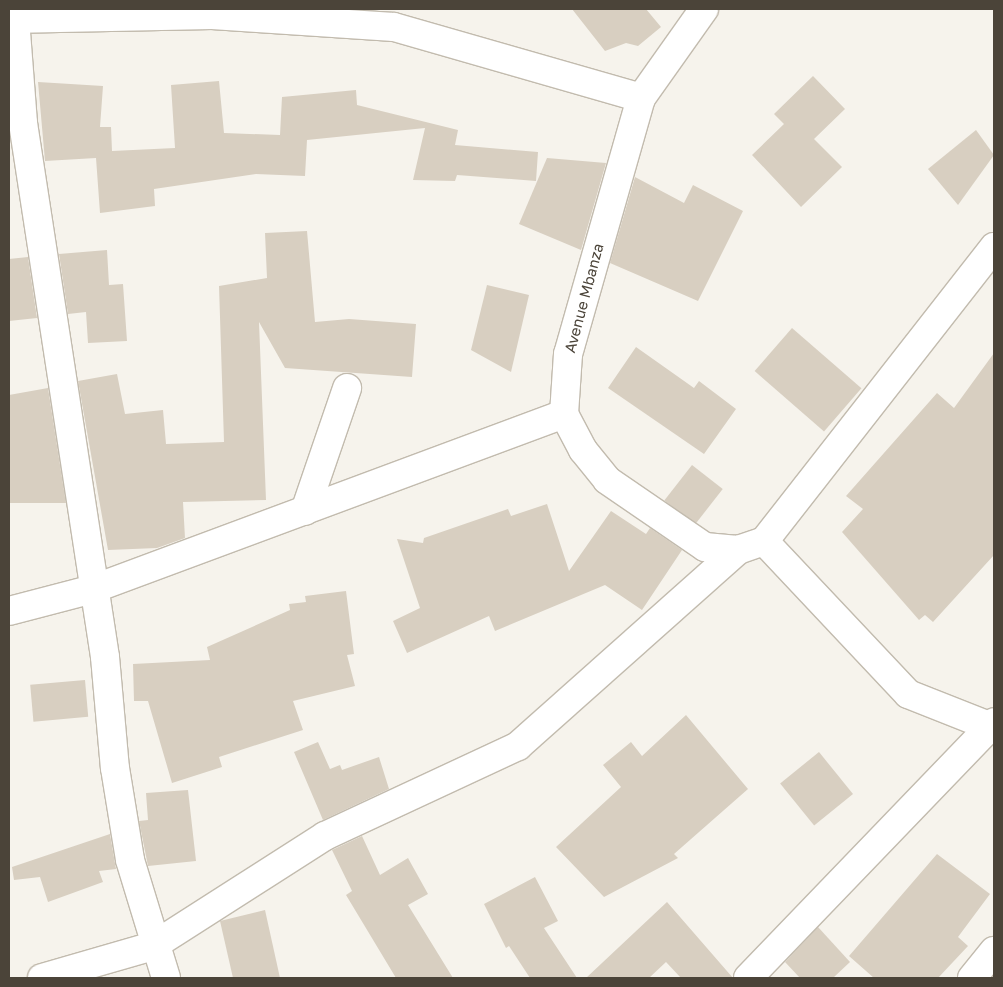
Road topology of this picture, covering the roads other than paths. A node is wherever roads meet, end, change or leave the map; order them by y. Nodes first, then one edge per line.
1 (704, 9) edge
2 (391, 18) edge
3 (12, 19) edge
4 (641, 98) junction
5 (994, 247) edge
6 (347, 388) dead end
7 (564, 414) junction
8 (304, 511) junction
9 (764, 541) junction
10 (738, 550) junction
11 (93, 589) junction
12 (9, 611) edge
13 (993, 726) edge
14 (153, 946) junction
15 (994, 951) edge
16 (42, 978) edge
17 (166, 978) edge
18 (748, 978) edge
19 (972, 978) edge

1 - 4 street, Avenue Mbanza
2 - 3 street
2 - 4 street
3 - 11 street
4 - 7 street, Avenue Mbanza
5 - 9 street
6 - 8 street
7 - 8 street
7 - 10 street
8 - 11 street
9 - 10 street
9 - 13 street
10 - 14 street
11 - 12 street
11 - 14 street
13 - 18 street
14 - 16 street
14 - 17 street
15 - 19 street

